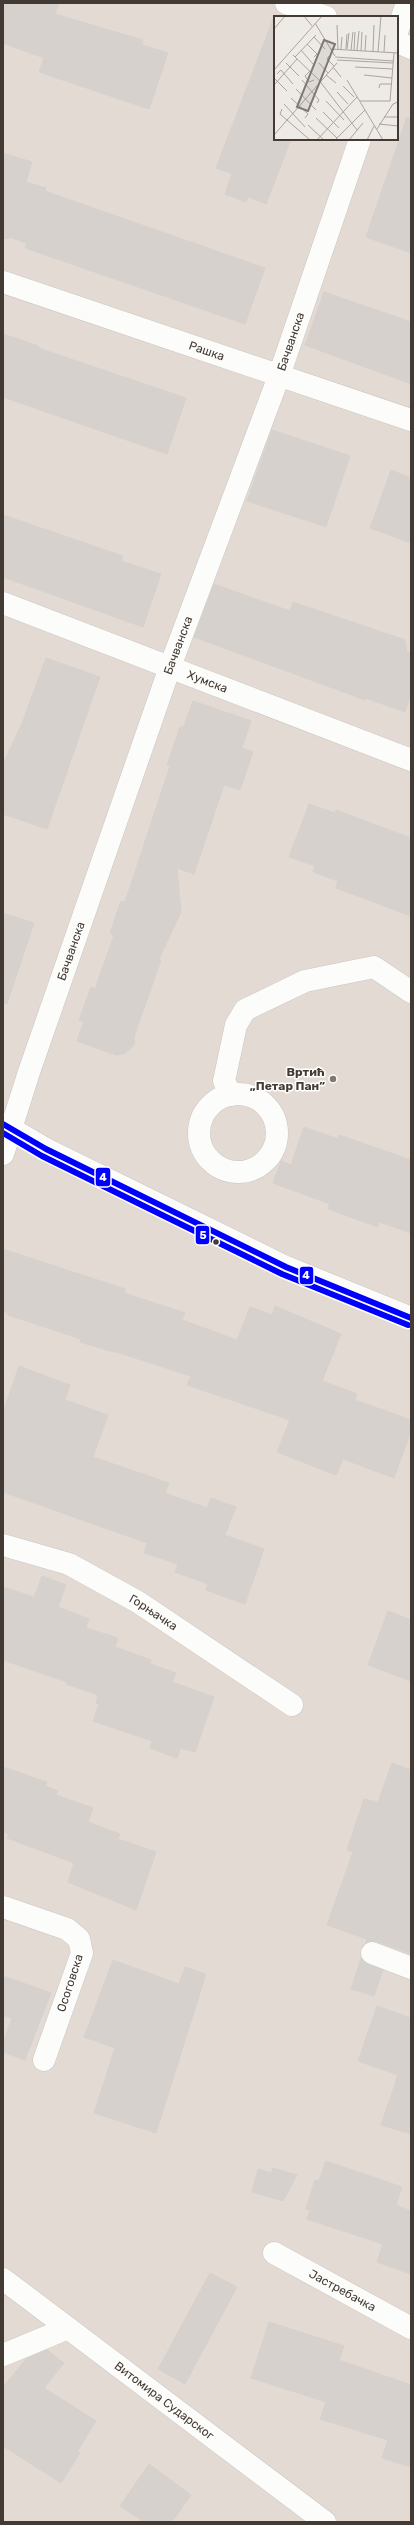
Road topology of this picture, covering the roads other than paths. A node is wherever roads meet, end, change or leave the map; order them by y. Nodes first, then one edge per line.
1 (286, 3) edge
2 (407, 3) edge
3 (323, 16) edge
4 (398, 29) edge
5 (398, 42) edge
6 (411, 48) edge
7 (360, 140) edge
8 (3, 282) edge
9 (279, 376) junction
10 (411, 420) edge
11 (3, 603) edge
12 (170, 667) junction
13 (411, 760) edge
14 (411, 992) edge
15 (231, 1095) dead end
16 (7, 1127) edge
17 (3, 1154) edge
18 (411, 1318) edge
19 (3, 1544) edge
20 (292, 1705) dead end
21 (3, 1908) edge
22 (372, 1954) dead end
23 (411, 1968) edge
24 (44, 2060) dead end
25 (274, 2253) dead end
26 (3, 2279) edge
27 (68, 2328) junction
28 (411, 2328) edge
29 (3, 2355) edge
30 (325, 2522) edge

1 - 3 street
2 - 4 street
5 - 6 street
7 - 9 street, Бачванска
8 - 9 street, Рашка
9 - 10 street, Рашка
9 - 12 street, Бачванска
11 - 12 street, Хумска
12 - 13 street, Хумска
12 - 16 street, Бачванска
14 - 15 street
16 - 17 street, Бачванска
16 - 18 street
19 - 20 street, Горњачка
21 - 24 street, Осоговска
22 - 23 street
25 - 28 street, Јастребачка
26 - 27 street, Витомира Сударског
27 - 29 street
27 - 30 street, Витомира Сударског

